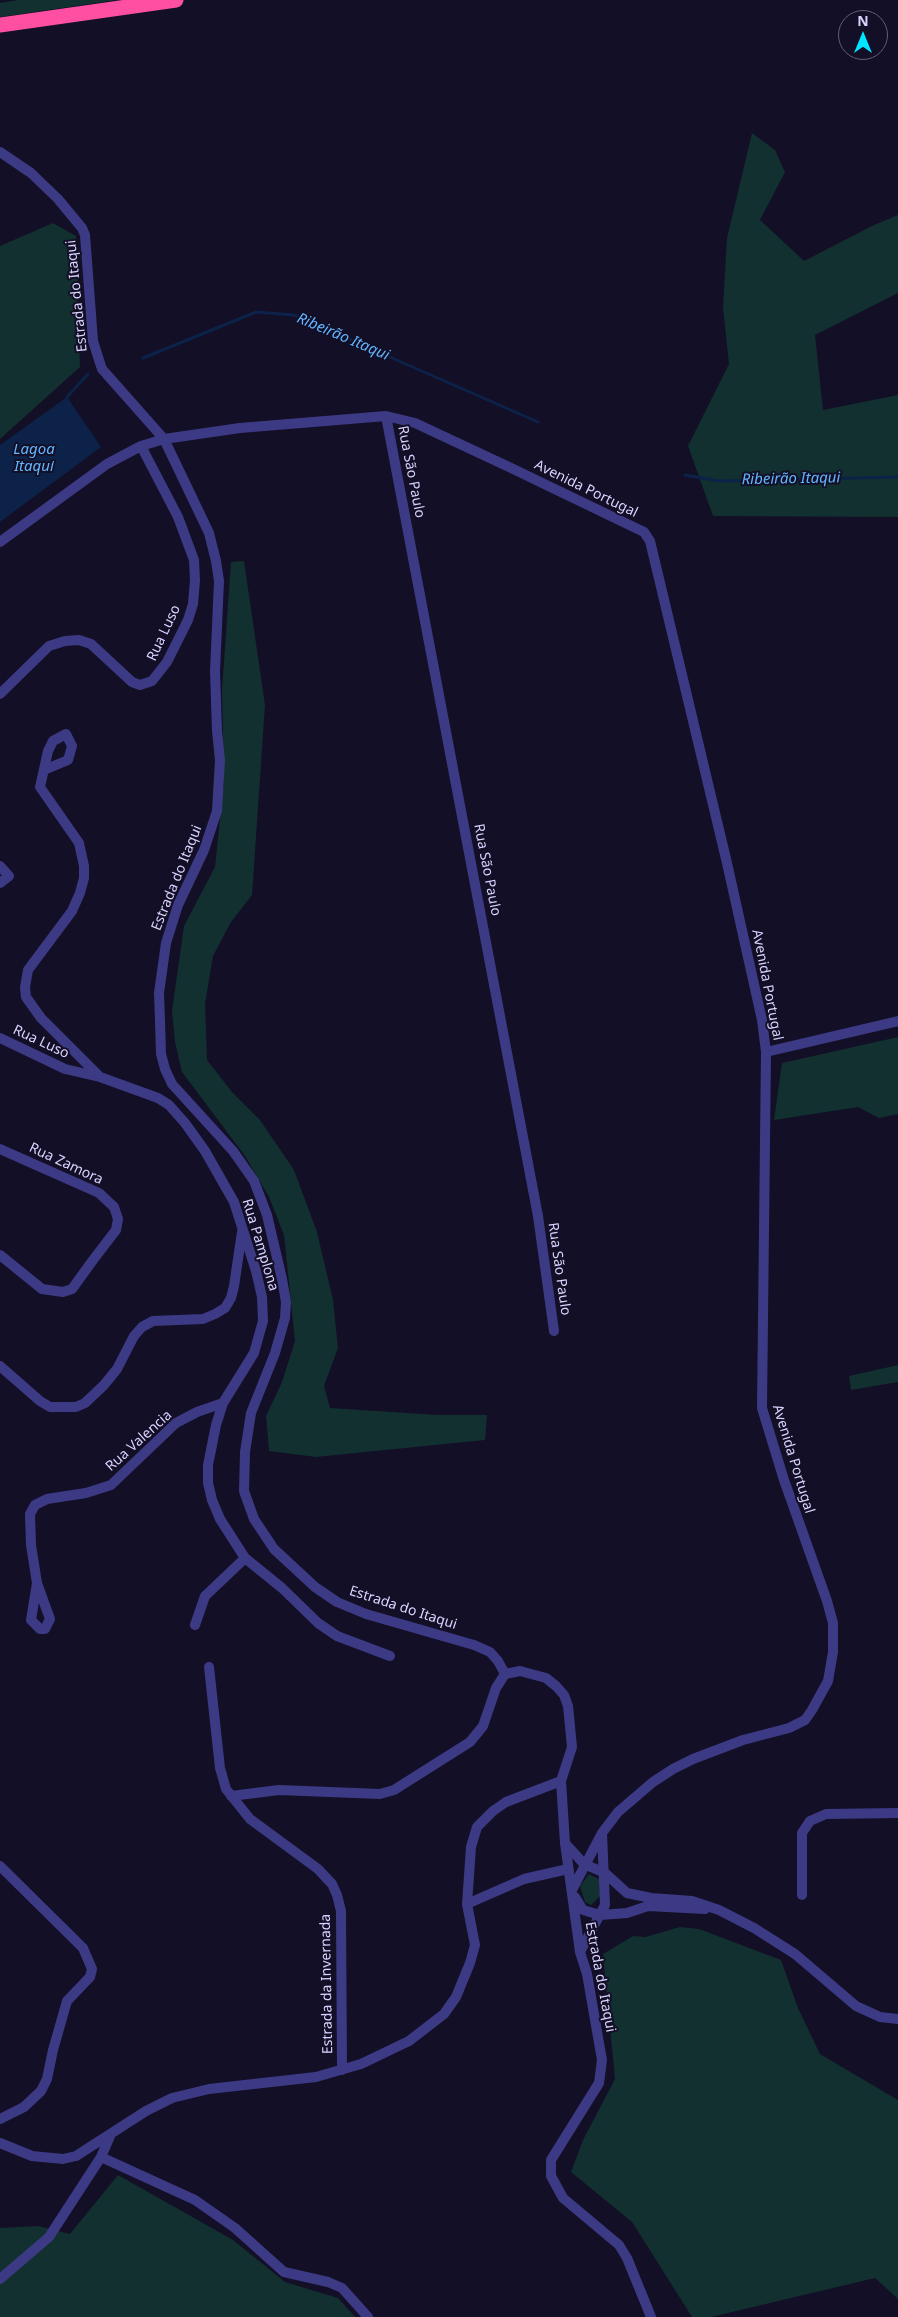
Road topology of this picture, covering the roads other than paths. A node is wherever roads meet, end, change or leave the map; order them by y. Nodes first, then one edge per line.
1 (176, 0) edge
2 (0, 25) edge
3 (0, 152) edge
4 (386, 416) junction
5 (164, 440) junction
6 (141, 446) junction
7 (0, 542) edge
8 (0, 694) edge
9 (44, 770) dead end
10 (0, 866) edge
11 (0, 883) edge
12 (898, 1021) edge
13 (0, 1038) edge
14 (766, 1052) junction
15 (100, 1077) junction
16 (0, 1149) edge
17 (242, 1229) junction
18 (0, 1255) edge
19 (554, 1331) dead end
20 (0, 1366) edge
21 (223, 1403) junction
22 (245, 1558) junction
23 (37, 1583) dead end
24 (195, 1625) dead end
25 (390, 1656) dead end
26 (209, 1668) dead end
27 (505, 1674) junction
28 (562, 1780) junction
29 (231, 1796) junction
30 (898, 1813) edge
31 (602, 1833) junction
32 (564, 1843) junction
33 (584, 1864) junction
34 (0, 1866) edge
35 (568, 1869) junction
36 (605, 1873) junction
37 (572, 1890) junction
38 (802, 1895) dead end
39 (467, 1904) junction
40 (719, 1910) junction
41 (600, 1915) junction
42 (580, 1952) junction
43 (898, 2019) edge
44 (342, 2070) junction
45 (0, 2119) edge
46 (110, 2136) junction
47 (0, 2143) edge
48 (101, 2157) junction
49 (0, 2280) edge
50 (368, 2317) edge
51 (651, 2317) edge

1 - 2 highway
3 - 5 street, Estrada do Itaqui
4 - 5 street, Avenida Portugal
4 - 14 street, Avenida Portugal
4 - 19 street, Rua São Paulo
5 - 6 street, Avenida Portugal
5 - 27 street, Estrada do Itaqui
6 - 7 street, Avenida Portugal
6 - 8 street, Rua Luso
9 - 15 street
10 - 11 street
12 - 14 street
13 - 15 street, Rua Luso
14 - 31 street, Avenida Portugal
15 - 17 street, Rua Pamplona
16 - 18 street, Rua Zamora
17 - 20 street
17 - 21 street, Rua Pamplona
21 - 22 street, Rua Pamplona
21 - 23 street, Rua Valencia
22 - 24 street
22 - 25 street, Rua Pamplona
26 - 29 street, Estrada da Invernada
27 - 28 street, Estrada do Itaqui
27 - 29 street
28 - 32 street, Estrada do Itaqui
28 - 39 street
29 - 44 street, Estrada da Invernada
30 - 38 street
31 - 33 street, Avenida Portugal
31 - 36 street
32 - 33 street
32 - 35 street, Estrada do Itaqui
33 - 36 street
33 - 37 street, Avenida Portugal
34 - 45 street
35 - 37 street, Estrada do Itaqui
35 - 39 street
36 - 40 street
36 - 41 street
37 - 41 street
37 - 42 street, Estrada do Itaqui
39 - 44 street
40 - 41 street
40 - 43 street
41 - 42 street
42 - 51 street, Estrada do Itaqui
44 - 46 street
46 - 47 street
46 - 48 street
48 - 49 street
48 - 50 street

